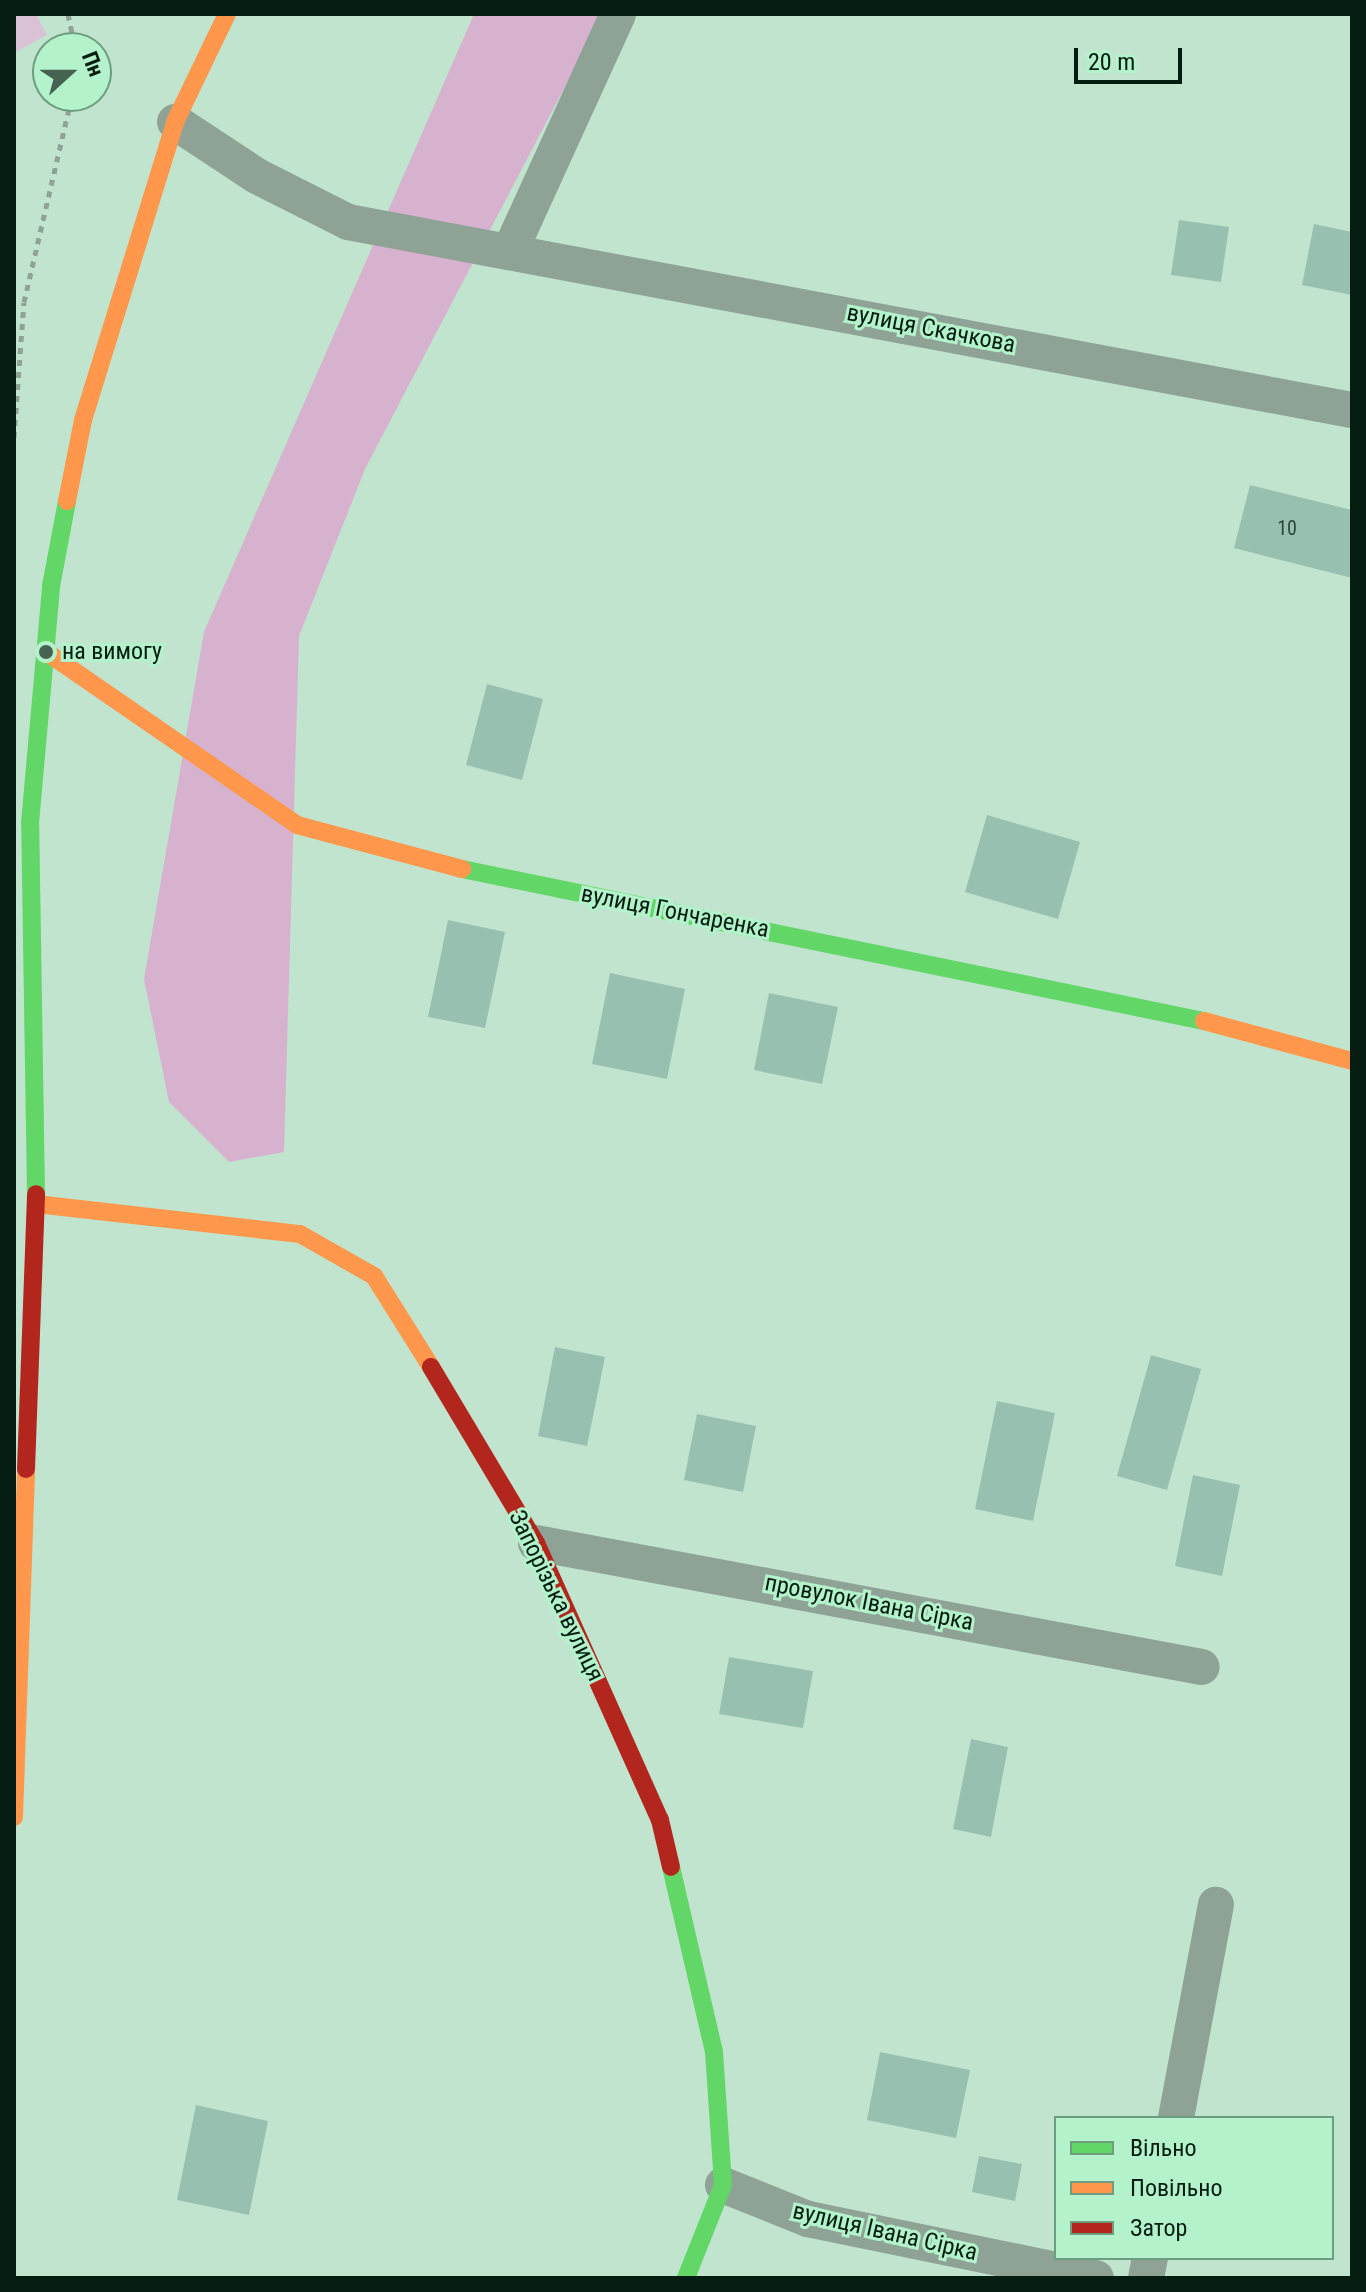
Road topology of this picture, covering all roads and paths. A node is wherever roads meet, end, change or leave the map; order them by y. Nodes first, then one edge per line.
1 (227, 14) edge
2 (618, 14) edge
3 (68, 112) edge
4 (175, 122) junction
5 (511, 249) junction
6 (1352, 410) edge
7 (14, 437) edge
8 (45, 651) junction
9 (1352, 1061) edge
10 (36, 1204) junction
11 (21, 1393) edge
12 (536, 1543) junction
13 (1202, 1667) dead end
14 (14, 1817) edge
15 (1216, 1905) dead end
16 (1176, 2116) edge
17 (723, 2185) junction
18 (686, 2278) edge
19 (1096, 2278) edge

1 - 4 street
2 - 5 street
3 - 7 path
4 - 5 street, вулиця Скачкова
4 - 8 street
5 - 6 street, вулиця Скачкова
8 - 9 street, вулиця Гончаренка
8 - 10 street
10 - 11 street
10 - 12 street, Запорізька вулиця
11 - 14 street
12 - 13 street, провулок Івана Сірка
12 - 17 street, Запорізька вулиця
15 - 16 street
17 - 18 street, Запорізька вулиця
17 - 19 street, вулиця Івана Сірка

